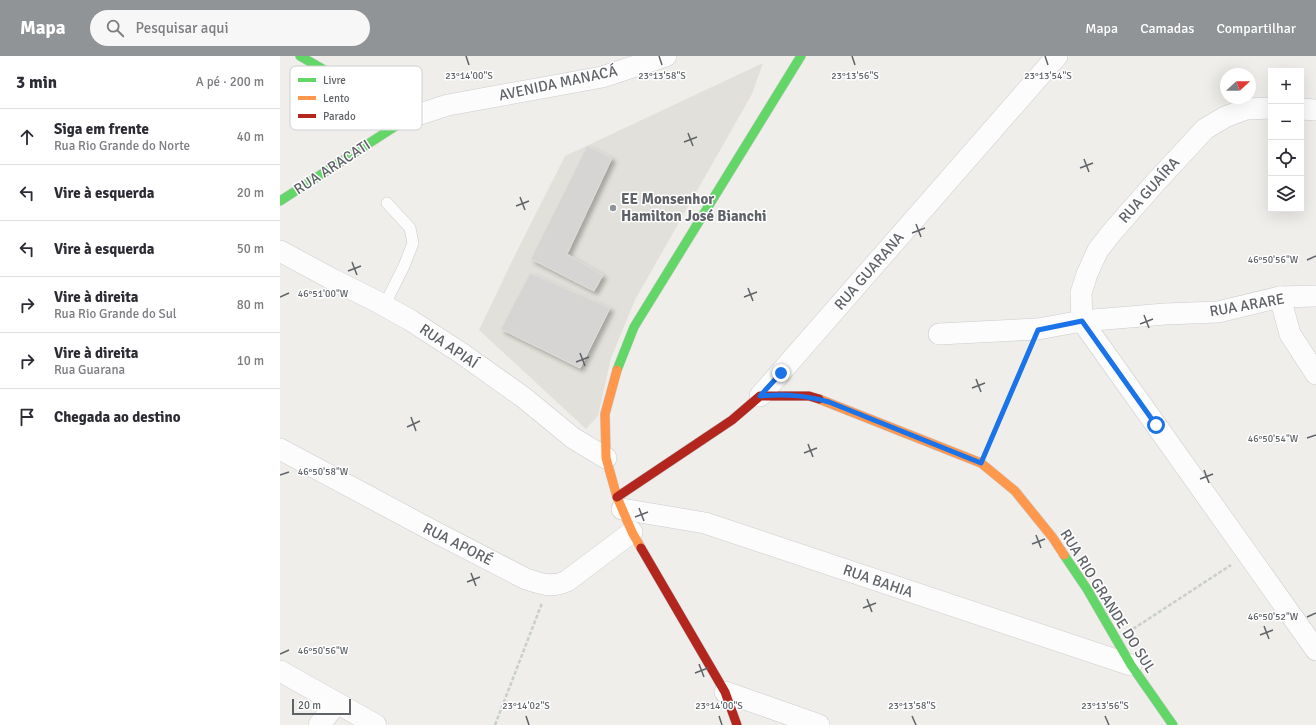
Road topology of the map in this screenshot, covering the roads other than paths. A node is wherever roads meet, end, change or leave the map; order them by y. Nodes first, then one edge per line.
1 (300, 56) edge
2 (666, 56) edge
3 (801, 56) edge
4 (1057, 56) edge
5 (318, 66) edge
6 (448, 105) joint
7 (1268, 108) edge
8 (1304, 109) edge
9 (1316, 110) edge
10 (422, 113) edge
11 (389, 130) edge
12 (280, 201) edge
13 (387, 203) dead end
14 (280, 251) edge
15 (1316, 296) edge
16 (1280, 297) junction
17 (384, 306) junction
18 (1082, 321) junction
19 (938, 334) dead end
20 (1316, 374) edge
21 (760, 396) junction
22 (280, 449) edge
23 (606, 458) junction
24 (619, 503) junction
25 (632, 532) junction
26 (1316, 650) edge
27 (1130, 665) junction
28 (280, 671) edge
29 (725, 692) junction
30 (337, 703) junction
31 (319, 725) edge
32 (376, 725) edge
33 (737, 725) edge
34 (819, 725) edge
35 (1173, 725) edge

1 - 5 street
2 - 6 street, AVENIDA MANACÁ
3 - 23 street
4 - 21 street, RUA GUARANA
6 - 10 street, RUA ARACATI
7 - 18 street, RUA GUAÍRA
8 - 9 street
11 - 12 street, RUA ARACATI
13 - 17 lane
14 - 17 street, RUA APIAÍ
15 - 16 street, RUA ARARE
16 - 18 street, RUA ARARE
16 - 20 street
17 - 23 street, RUA APIAÍ
18 - 19 street, RUA ARARE
18 - 26 street
21 - 24 street
21 - 27 street, RUA RIO GRANDE DO SUL
22 - 25 street, RUA APORÉ
23 - 24 street
24 - 25 street
24 - 27 street, RUA BAHIA
25 - 29 street
27 - 35 street, RUA RIO GRANDE DO SUL
28 - 30 street
29 - 33 street
29 - 34 street
30 - 31 street
30 - 32 street

